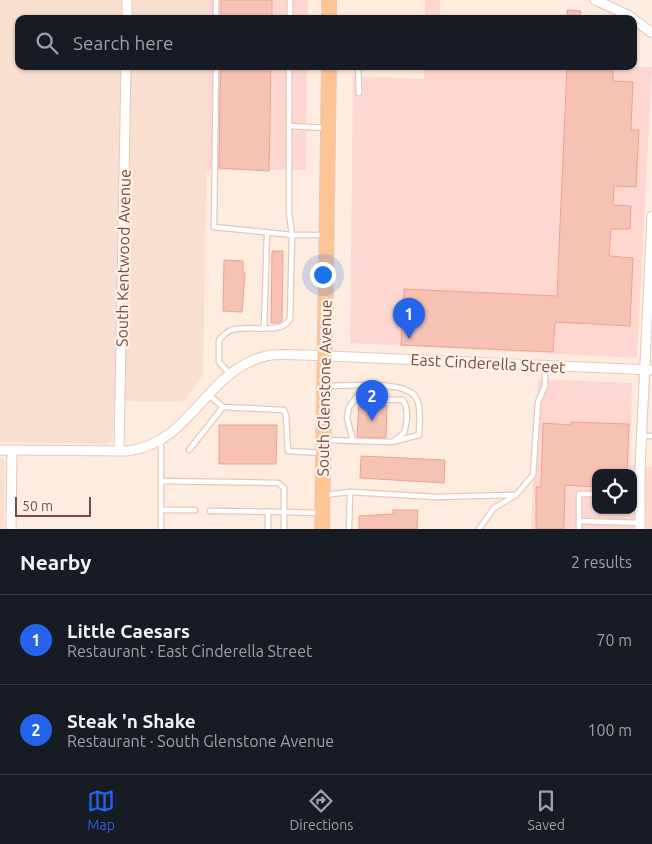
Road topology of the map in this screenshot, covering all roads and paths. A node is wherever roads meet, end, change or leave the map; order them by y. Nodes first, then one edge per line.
1 (127, 0) edge
2 (216, 0) edge
3 (290, 0) edge
4 (329, 0) edge
5 (595, 0) edge
6 (127, 15) edge
7 (216, 15) edge
8 (290, 15) edge
9 (329, 15) edge
10 (628, 15) edge
11 (637, 22) edge
12 (652, 33) edge
13 (126, 70) edge
14 (216, 70) edge
15 (289, 70) edge
16 (329, 70) edge
17 (358, 70) edge
18 (359, 93) dead end
19 (288, 126) junction
20 (328, 128) junction
21 (652, 216) edge
22 (267, 233) junction
23 (292, 235) junction
24 (326, 235) junction
25 (266, 262) junction
26 (273, 262) dead end
27 (284, 262) dead end
28 (292, 262) junction
29 (266, 273) junction
30 (272, 273) dead end
31 (284, 274) dead end
32 (291, 274) junction
33 (266, 285) junction
34 (272, 285) dead end
35 (284, 286) dead end
36 (291, 286) junction
37 (265, 298) junction
38 (272, 298) dead end
39 (284, 299) dead end
40 (291, 299) junction
41 (265, 310) junction
42 (272, 310) dead end
43 (283, 311) dead end
44 (290, 311) junction
45 (264, 327) junction
46 (325, 356) junction
47 (545, 366) junction
48 (649, 370) edge
49 (229, 373) junction
50 (324, 386) junction
51 (364, 386) junction
52 (208, 393) junction
53 (355, 399) junction
54 (223, 407) junction
55 (642, 436) junction
56 (652, 436) edge
57 (161, 441) junction
58 (353, 441) junction
59 (392, 442) junction
60 (323, 447) junction
61 (0, 450) edge
62 (12, 450) junction
63 (189, 450) dead end
64 (119, 451) junction
65 (161, 481) junction
66 (350, 492) junction
67 (592, 494) edge
68 (323, 495) junction
69 (516, 495) junction
70 (637, 495) edge
71 (161, 510) junction
72 (195, 510) dead end
73 (210, 511) dead end
74 (268, 512) junction
75 (284, 512) junction
76 (322, 513) junction
77 (579, 521) junction
78 (619, 522) junction
79 (640, 526) edge
80 (10, 529) edge
81 (161, 529) edge
82 (268, 529) edge
83 (284, 529) edge
84 (322, 529) edge
85 (349, 529) edge
86 (479, 529) edge
87 (579, 529) edge
88 (619, 529) edge

1 - 6 street
2 - 7 lane
3 - 8 lane
4 - 9 main road
5 - 10 street
11 - 12 street
13 - 64 street, South Kentwood Avenue
14 - 22 lane
15 - 19 lane
16 - 20 main road, South Glenstone Avenue
17 - 18 lane
19 - 20 lane
19 - 23 lane
20 - 24 main road, South Glenstone Avenue
21 - 48 street
22 - 23 lane
22 - 25 lane
23 - 24 lane
23 - 28 lane
24 - 46 main road, South Glenstone Avenue
25 - 26 lane
25 - 29 lane
27 - 28 lane
28 - 32 lane
29 - 30 lane
29 - 33 lane
31 - 32 lane
32 - 36 lane
33 - 34 lane
33 - 37 lane
35 - 36 lane
36 - 40 lane
37 - 38 lane
37 - 41 lane
39 - 40 lane
40 - 44 lane
41 - 42 lane
41 - 45 lane
43 - 44 lane
44 - 45 lane
45 - 49 lane
46 - 47 street, East Cinderella Street
46 - 49 street, East Cinderella Street
46 - 50 main road, South Glenstone Avenue
47 - 48 street, East Cinderella Street
47 - 69 lane
48 - 55 street
49 - 52 street, East Cinderella Street
50 - 51 lane
50 - 60 main road, South Glenstone Avenue
51 - 53 lane
51 - 59 lane
52 - 54 lane
52 - 57 street, East Cinderella Street
53 - 58 lane
53 - 59 lane
54 - 60 lane
54 - 63 lane
55 - 56 lane
55 - 70 street
57 - 64 street
57 - 65 lane
58 - 59 lane
58 - 60 lane
60 - 68 main road, South Glenstone Avenue
61 - 62 street
62 - 64 street
62 - 80 street
65 - 71 lane
65 - 75 lane
66 - 68 lane
66 - 69 lane
66 - 85 lane
67 - 77 lane
68 - 76 main road, South Glenstone Avenue
69 - 86 lane
70 - 79 street
71 - 72 lane
71 - 81 lane
73 - 74 lane
74 - 75 lane
74 - 82 lane
75 - 76 lane
75 - 83 lane
76 - 84 main road, South Glenstone Avenue
77 - 78 lane
77 - 87 lane
78 - 79 lane
78 - 88 lane

